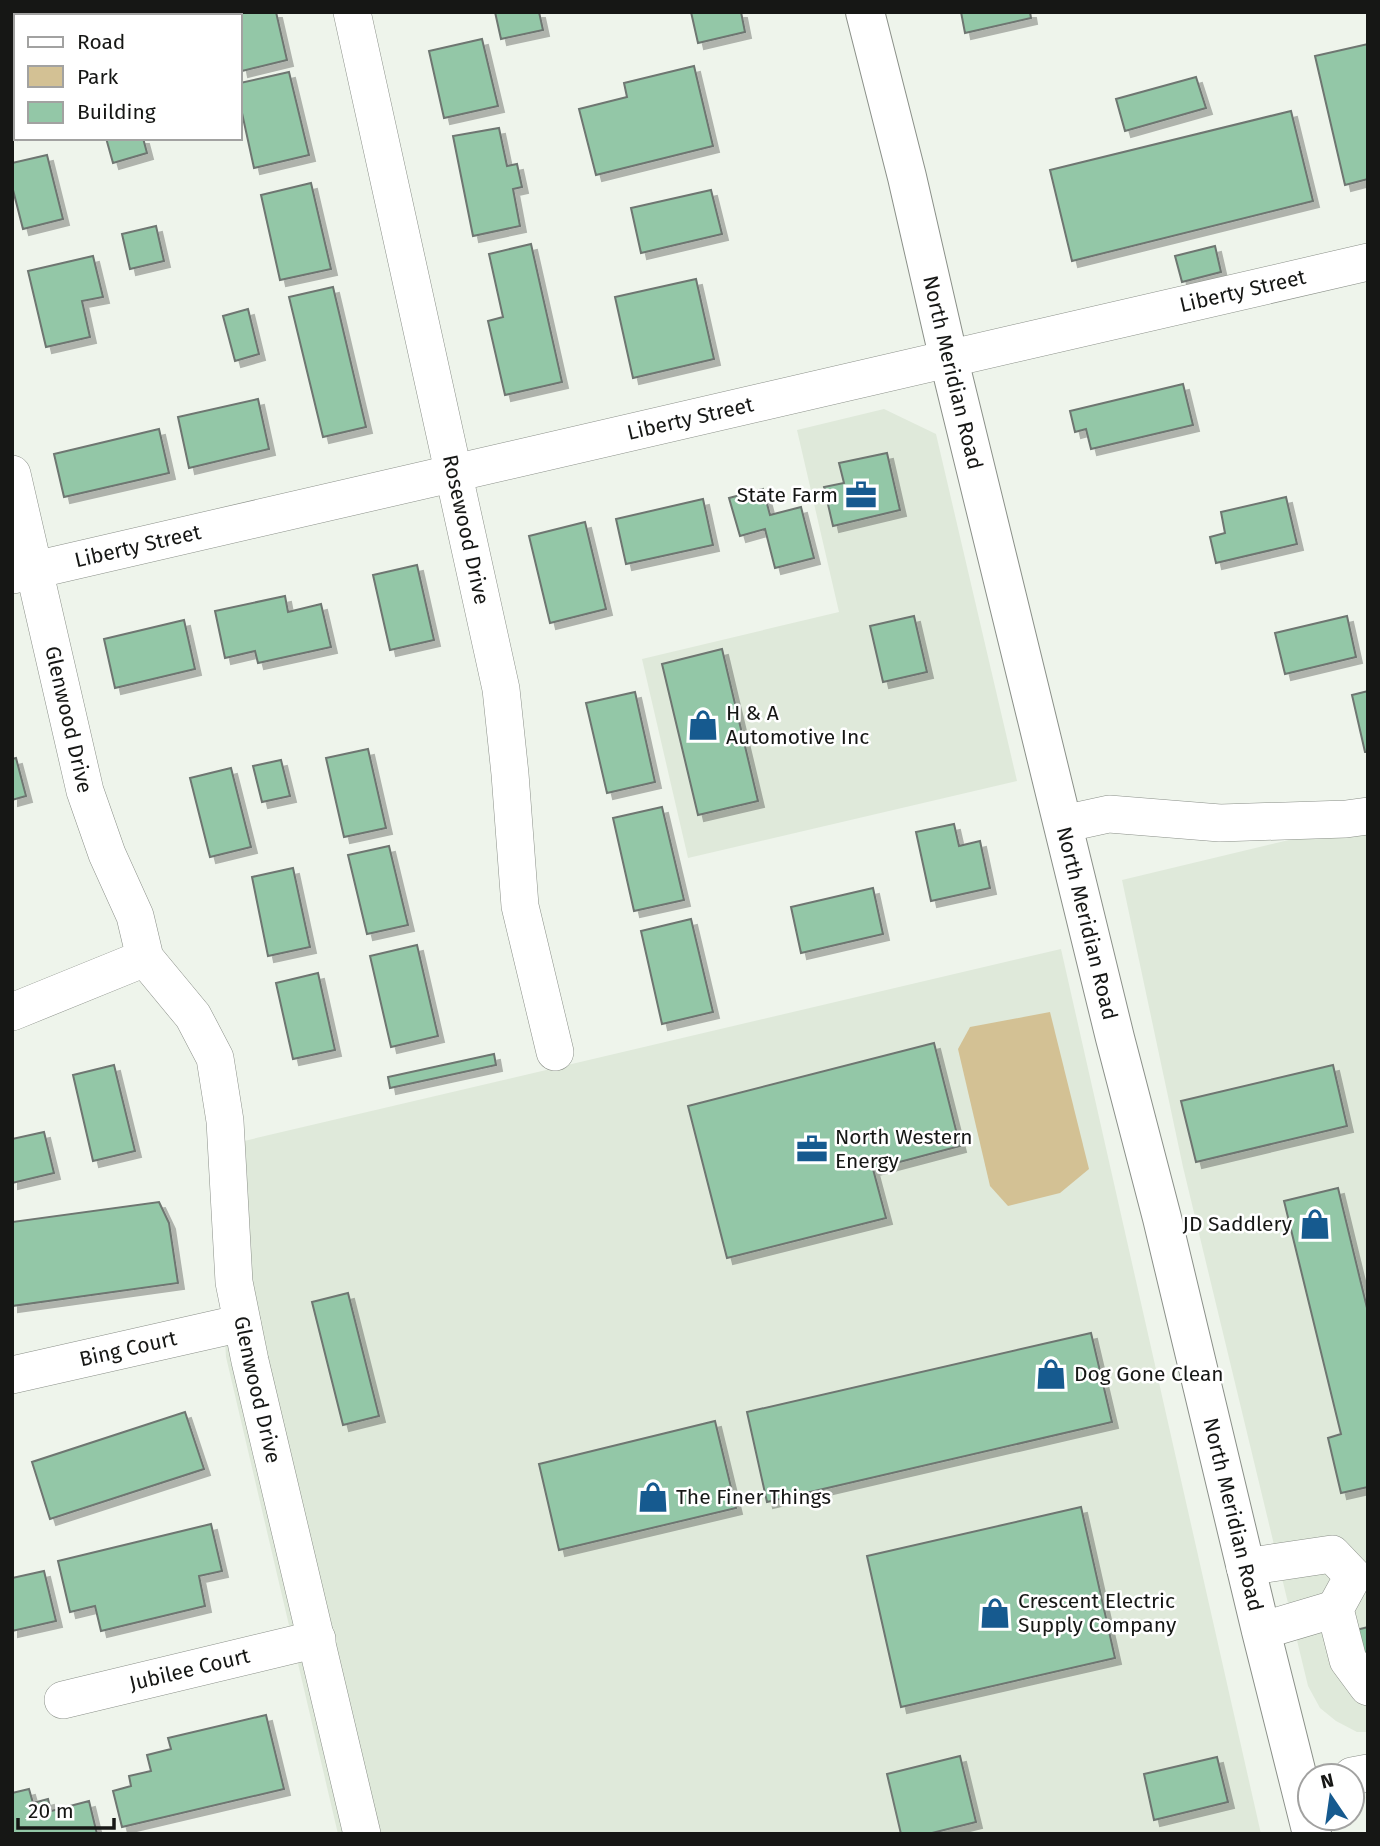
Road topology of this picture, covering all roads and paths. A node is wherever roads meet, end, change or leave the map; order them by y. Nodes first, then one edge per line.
1 (352, 12) edge
2 (865, 12) edge
3 (1368, 262) edge
4 (949, 360) junction
5 (12, 474) edge
6 (453, 474) junction
7 (24, 572) edge
8 (1368, 816) edge
9 (1063, 824) junction
10 (145, 958) junction
11 (12, 1012) edge
12 (555, 1052) dead end
13 (242, 1323) junction
14 (12, 1375) edge
15 (1245, 1567) junction
16 (1335, 1609) junction
17 (1261, 1631) junction
18 (317, 1639) junction
19 (1368, 1687) edge
20 (62, 1700) dead end
21 (1298, 1762) edge
22 (362, 1834) edge

1 - 6 street, Rosewood Drive
2 - 4 main road, North Meridian Road
3 - 4 street, Liberty Street
4 - 6 street, Liberty Street
4 - 9 main road, North Meridian Road
5 - 7 street, Glenwood Drive
6 - 7 street, Liberty Street
6 - 12 street, Rosewood Drive
7 - 10 street, Glenwood Drive
8 - 9 street
9 - 15 main road, North Meridian Road
10 - 11 street
10 - 13 street, Glenwood Drive
13 - 14 street, Bing Court
13 - 18 street, Glenwood Drive
15 - 16 street
15 - 17 main road, North Meridian Road
16 - 17 street
16 - 19 street
17 - 21 main road, North Meridian Road
18 - 20 street, Jubilee Court
18 - 22 street, Glenwood Drive

